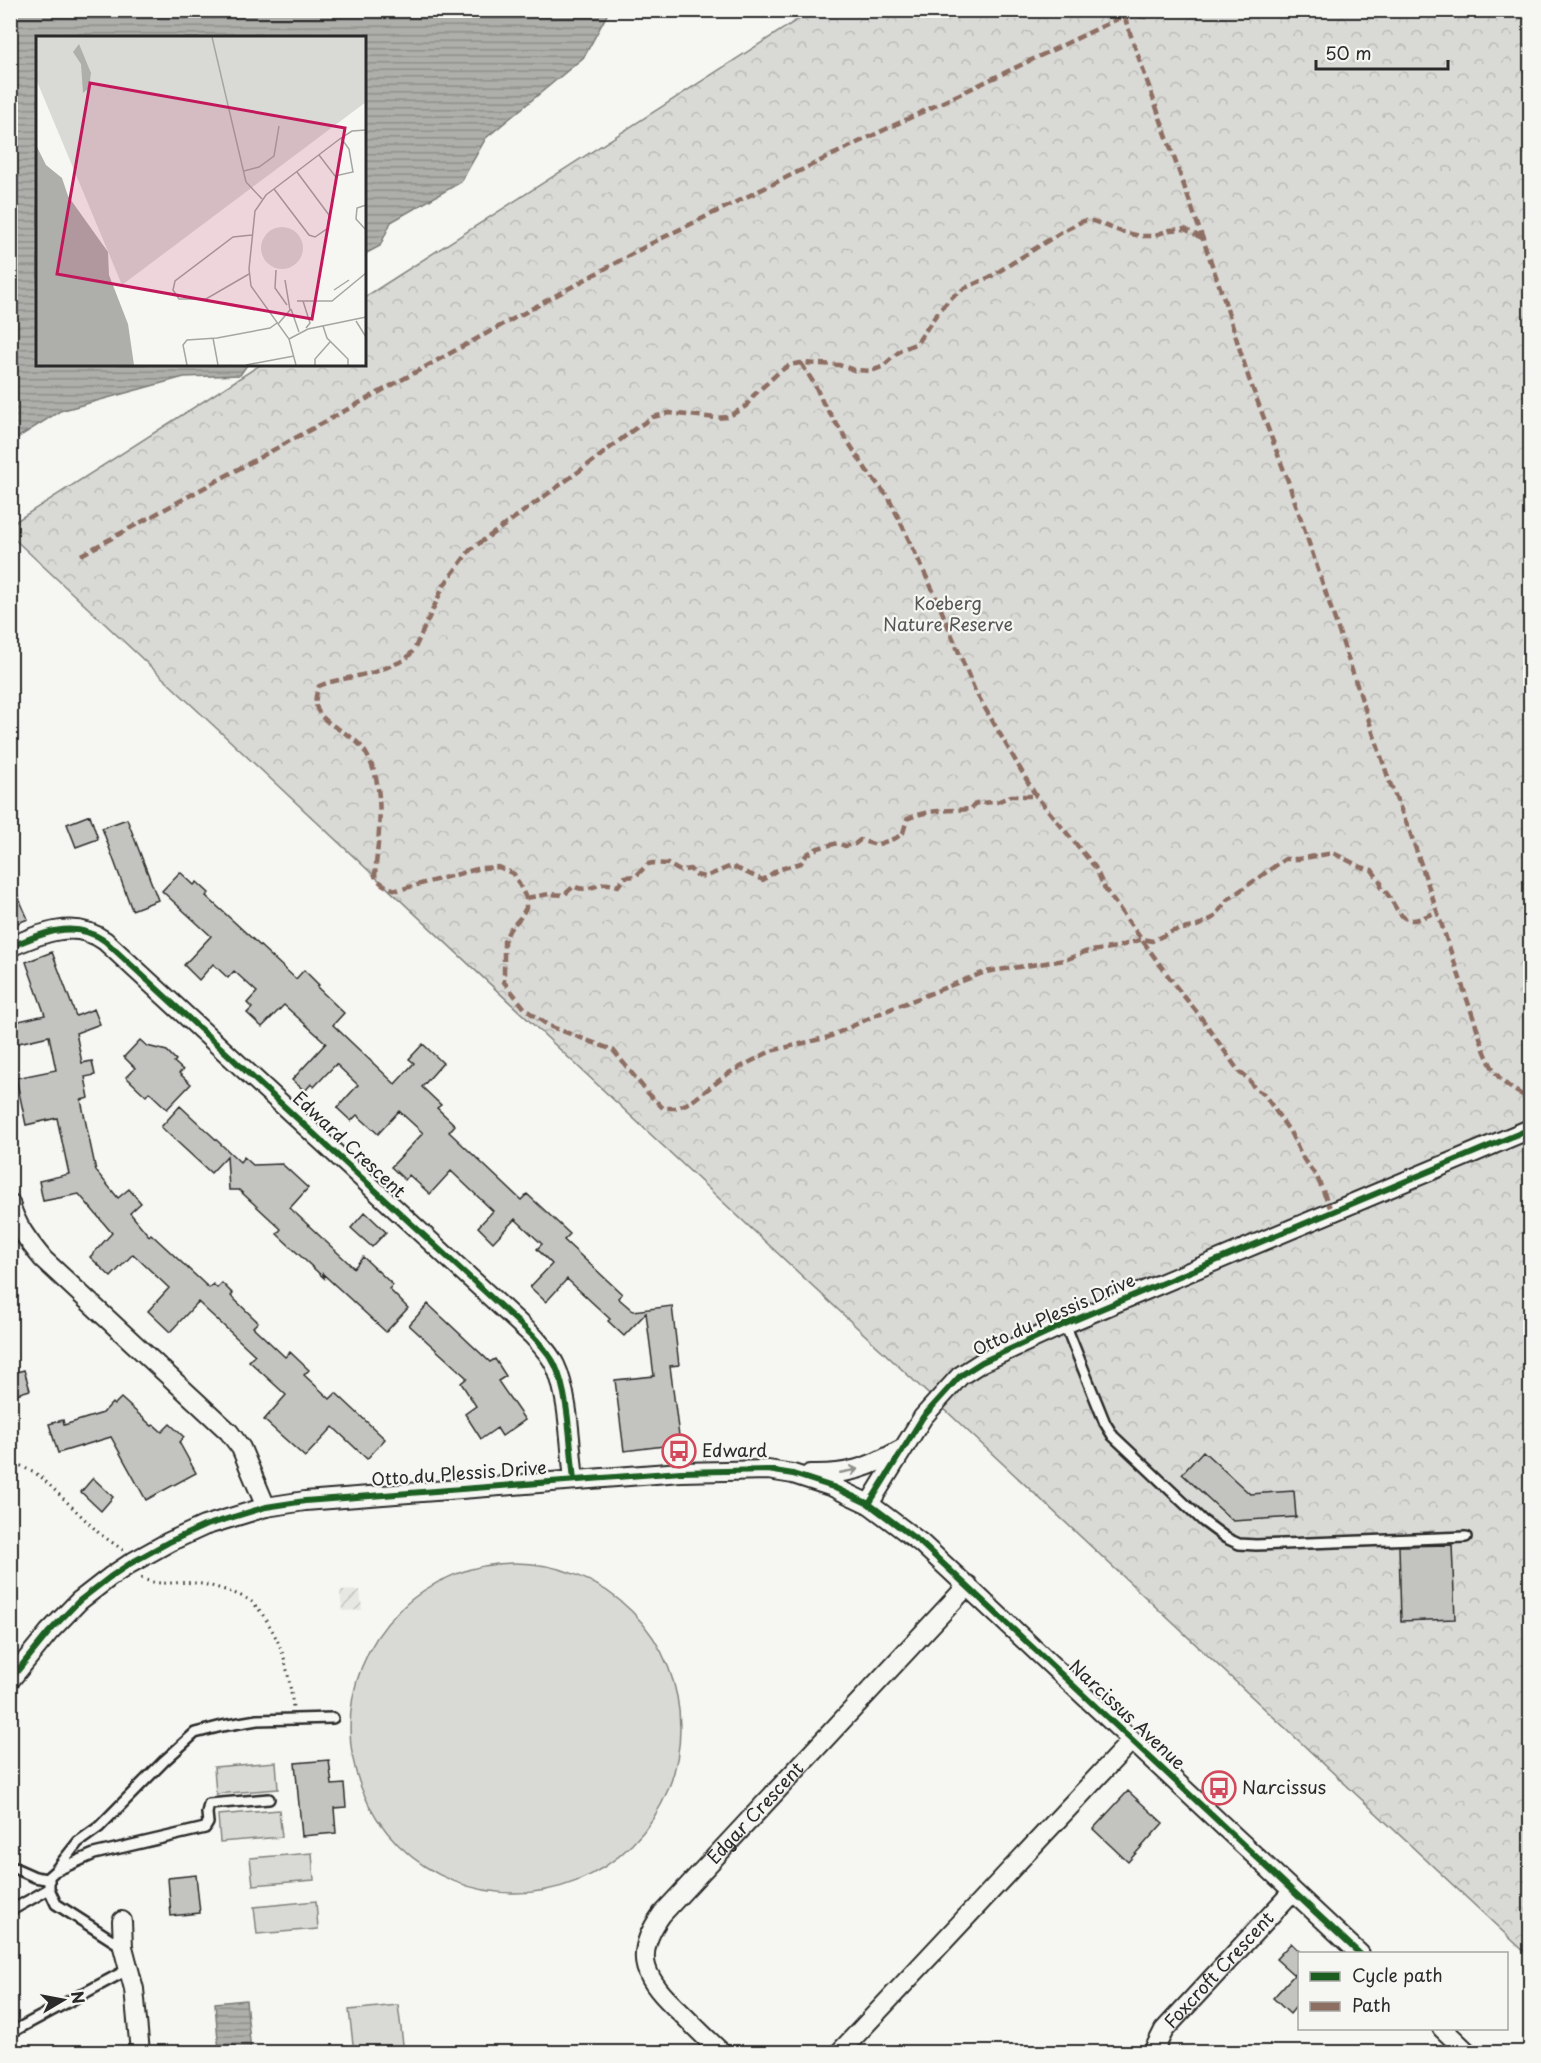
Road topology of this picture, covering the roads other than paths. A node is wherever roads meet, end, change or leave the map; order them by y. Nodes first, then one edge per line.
1 (10, 947) edge
2 (1530, 1129) edge
3 (10, 1203) edge
4 (1065, 1324) junction
5 (901, 1449) junction
6 (793, 1474) junction
7 (574, 1480) junction
8 (869, 1504) junction
9 (266, 1507) junction
10 (1466, 1538) dead end
11 (968, 1585) junction
12 (10, 1680) edge
13 (333, 1718) dead end
14 (1131, 1741) junction
15 (269, 1799) dead end
16 (10, 1866) edge
17 (52, 1874) junction
18 (49, 1889) junction
19 (1292, 1892) junction
20 (10, 1911) edge
21 (122, 1921) dead end
22 (123, 1947) junction
23 (1359, 1952) edge
24 (129, 1969) junction
25 (1443, 2030) edge
26 (10, 2033) edge
27 (1457, 2049) edge
28 (140, 2052) edge
29 (721, 2052) edge
30 (840, 2052) edge
31 (1153, 2052) edge

1 - 7 street, Edward Crescent
2 - 4 street, Otto du Plessis Drive
3 - 9 street
4 - 5 street, Otto du Plessis Drive
4 - 10 lane
6 -> 5 street
5 - 8 street, Otto du Plessis Drive
6 - 7 street, Otto du Plessis Drive
6 - 8 street, Otto du Plessis Drive
7 - 9 street, Otto du Plessis Drive
8 - 11 street, Narcissus Avenue
9 - 12 street, Otto du Plessis Drive
11 - 14 street, Narcissus Avenue
11 - 29 street, Edgar Crescent
13 - 17 lane
14 - 19 street, Narcissus Avenue
14 - 30 street
15 - 17 lane
16 - 17 lane
17 - 18 lane
18 - 20 lane
18 - 22 lane
19 - 23 street, Narcissus Avenue
19 - 31 street, Foxcroft Crescent
21 - 22 street
22 - 24 street
24 - 26 lane
24 - 28 street
25 - 27 street

